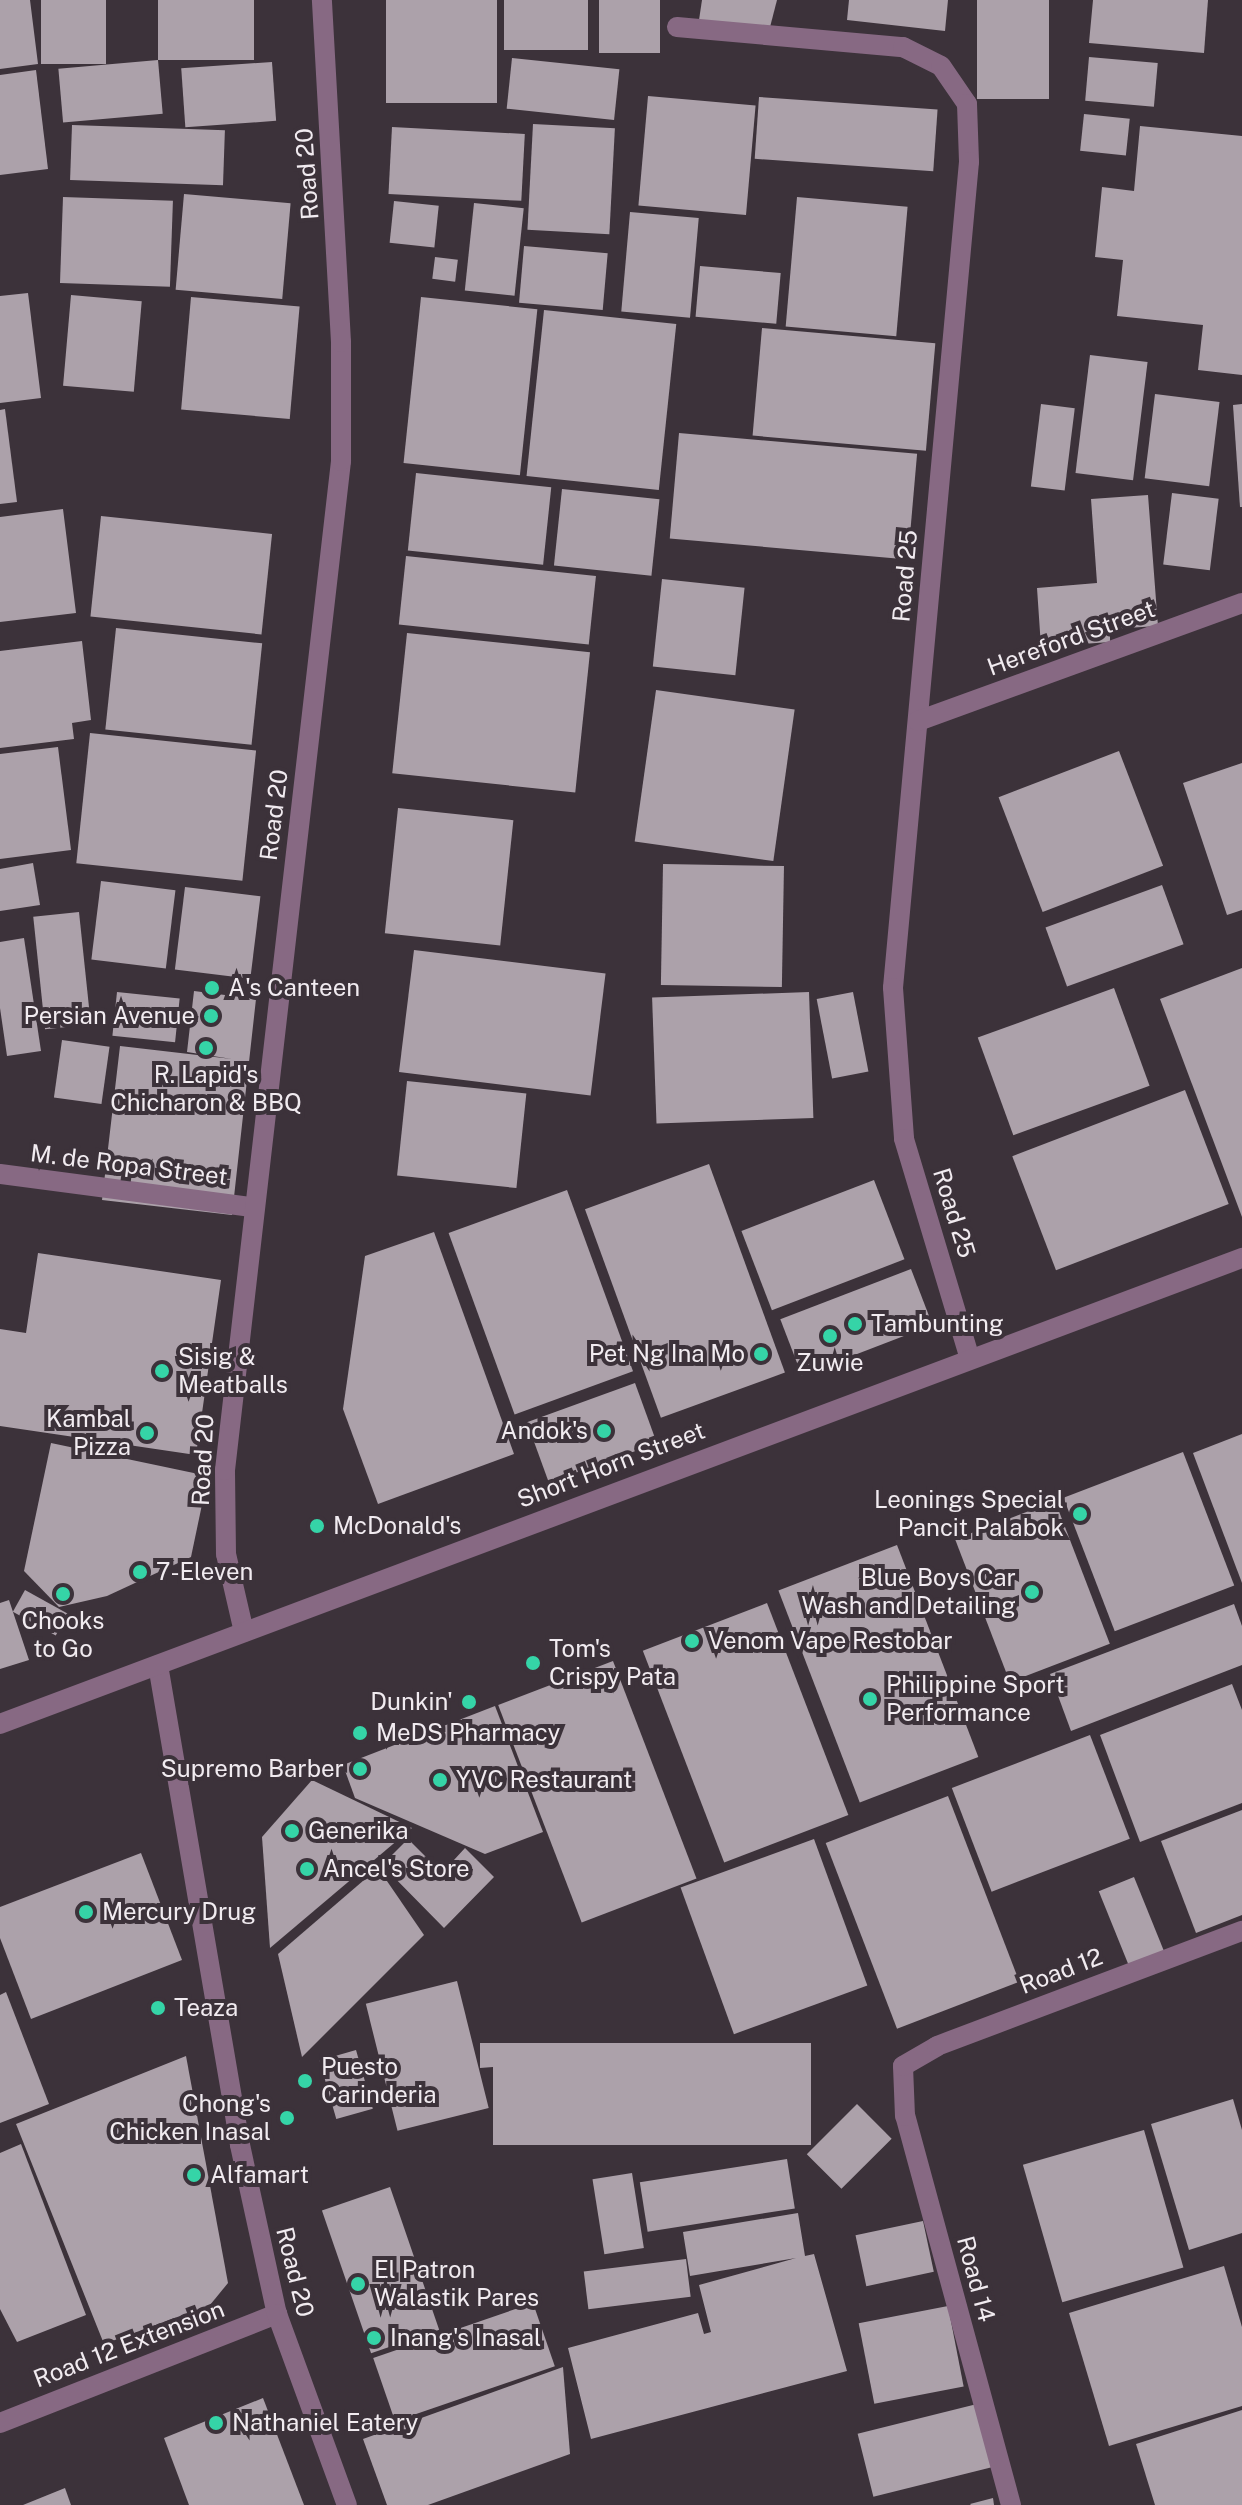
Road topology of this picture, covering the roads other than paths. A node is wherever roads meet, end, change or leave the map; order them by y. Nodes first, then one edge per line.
1 (322, 0) edge
2 (677, 27) dead end
3 (1242, 603) edge
4 (918, 721) junction
5 (0, 1174) edge
6 (252, 1207) junction
7 (1242, 1258) edge
8 (970, 1359) junction
9 (244, 1632) junction
10 (158, 1665) junction
11 (0, 1724) edge
12 (1242, 1931) edge
13 (903, 2066) joint
14 (277, 2314) junction
15 (0, 2423) edge
16 (347, 2505) edge
17 (1011, 2505) edge

1 - 6 street, Road 20
2 - 4 street, Road 25
3 - 4 street, Hereford Street
4 - 8 street, Road 25
5 - 6 street, M. de Ropa Street
6 - 9 street, Road 20
7 - 8 street, Short Horn Street
8 - 9 street, Short Horn Street
9 - 10 street, Short Horn Street
10 - 11 street, Short Horn Street
10 - 14 street, Road 20
12 - 13 street, Road 12
13 - 17 street, Road 14
14 - 15 street, Road 12 Extension
14 - 16 street, Road 20

